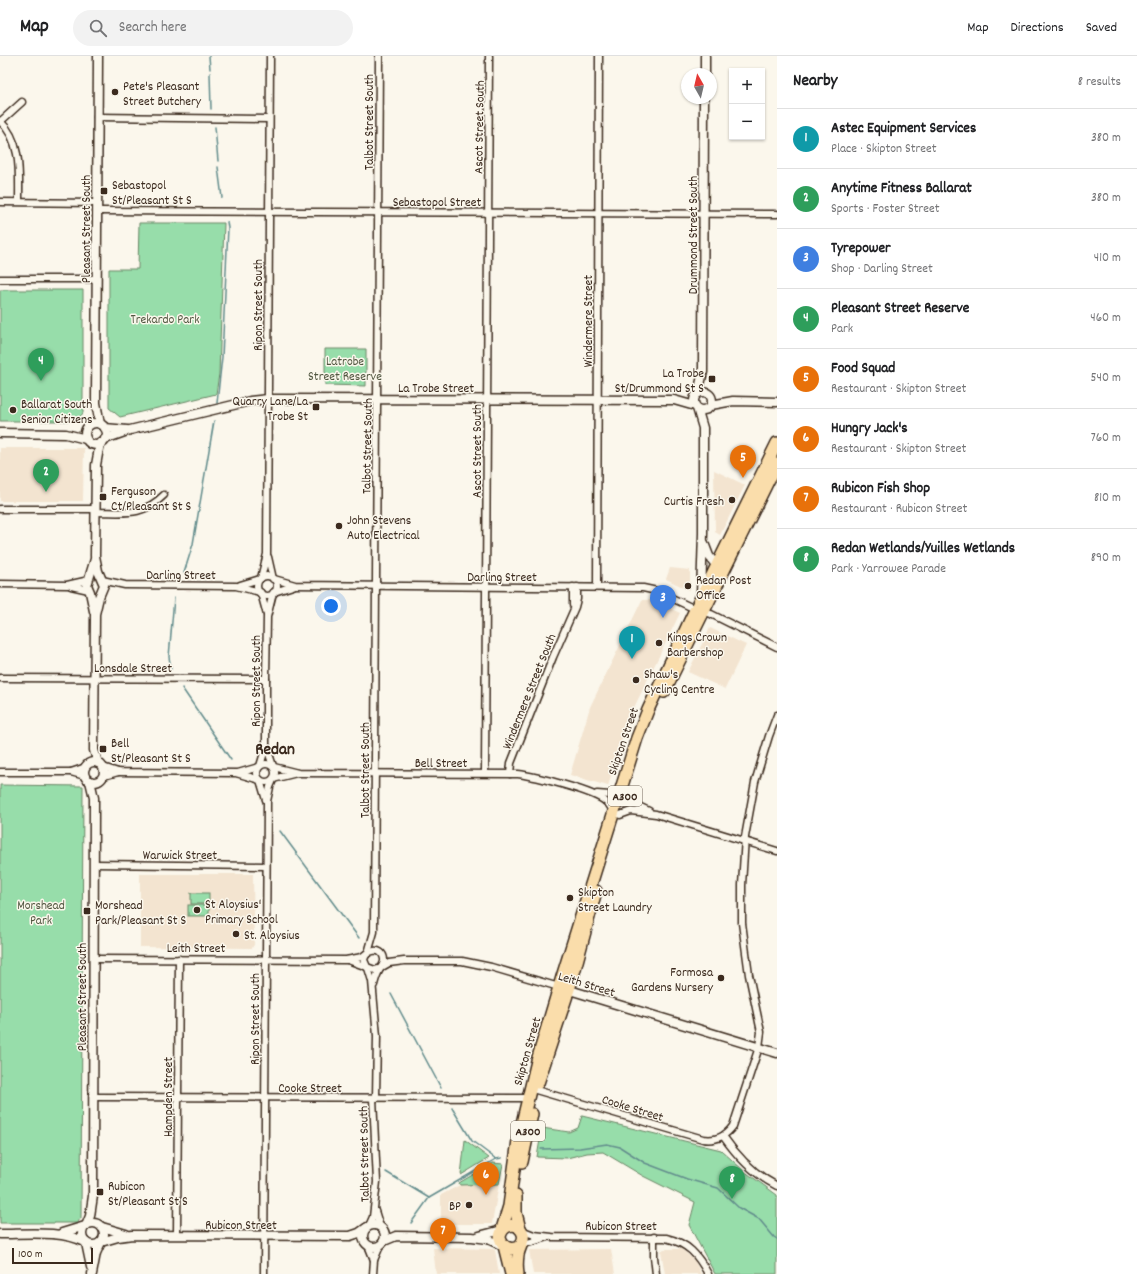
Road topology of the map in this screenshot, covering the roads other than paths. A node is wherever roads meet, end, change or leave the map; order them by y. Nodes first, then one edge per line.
1 (98, 56) edge
2 (270, 56) edge
3 (379, 56) edge
4 (489, 56) edge
5 (599, 56) edge
6 (705, 56) edge
7 (704, 68) edge
8 (22, 102) dead end
9 (704, 104) edge
10 (97, 117) junction
11 (269, 119) junction
12 (1, 121) edge
13 (0, 202) edge
14 (19, 202) junction
15 (97, 207) junction
16 (269, 211) junction
17 (378, 212) junction
18 (488, 212) junction
19 (598, 213) junction
20 (704, 213) junction
21 (777, 214) edge
22 (0, 279) edge
23 (96, 279) junction
24 (703, 372) junction
25 (697, 394) junction
26 (710, 394) junction
27 (268, 399) junction
28 (378, 399) junction
29 (488, 399) junction
30 (597, 400) junction
31 (674, 400) junction
32 (733, 401) junction
33 (775, 401) edge
34 (96, 403) junction
35 (710, 406) junction
36 (696, 407) junction
37 (88, 426) junction
38 (103, 426) junction
39 (703, 428) junction
40 (130, 430) junction
41 (0, 433) edge
42 (66, 434) junction
43 (88, 441) junction
44 (103, 441) junction
45 (777, 443) edge
46 (777, 463) edge
47 (96, 465) junction
48 (164, 495) dead end
49 (0, 509) edge
50 (96, 510) junction
51 (703, 533) junction
52 (267, 554) junction
53 (95, 556) junction
54 (720, 569) junction
55 (102, 579) junction
56 (260, 579) junction
57 (274, 579) junction
58 (89, 580) junction
59 (0, 584) edge
60 (67, 585) junction
61 (124, 585) junction
62 (295, 585) junction
63 (236, 586) junction
64 (376, 586) junction
65 (486, 587) junction
66 (575, 587) junction
67 (597, 587) junction
68 (89, 591) junction
69 (102, 591) junction
70 (260, 592) junction
71 (274, 592) junction
72 (701, 598) junction
73 (700, 610) junction
74 (95, 614) junction
75 (267, 617) junction
76 (777, 647) edge
77 (0, 678) edge
78 (95, 678) junction
79 (266, 679) junction
80 (777, 716) edge
81 (266, 744) junction
82 (94, 750) junction
83 (87, 765) junction
84 (101, 765) junction
85 (260, 766) junction
86 (274, 767) junction
87 (0, 772) edge
88 (71, 772) junction
89 (118, 772) junction
90 (236, 773) junction
91 (298, 773) junction
92 (485, 773) junction
93 (376, 774) junction
94 (510, 774) junction
95 (87, 779) junction
96 (101, 779) junction
97 (260, 780) junction
98 (273, 780) junction
99 (582, 791) junction
100 (624, 791) junction
101 (94, 798) junction
102 (267, 801) junction
103 (656, 814) junction
104 (616, 815) junction
105 (744, 842) junction
106 (777, 851) edge
107 (94, 864) junction
108 (266, 866) junction
109 (374, 932) junction
110 (368, 953) junction
111 (381, 953) junction
112 (94, 959) junction
113 (179, 959) junction
114 (266, 960) junction
115 (346, 960) junction
116 (404, 961) junction
117 (381, 967) junction
118 (368, 968) junction
119 (564, 988) junction
120 (373, 991) junction
121 (759, 1047) junction
122 (777, 1053) edge
123 (536, 1090) junction
124 (93, 1096) junction
125 (178, 1097) junction
126 (265, 1097) junction
127 (375, 1098) junction
128 (527, 1098) junction
129 (723, 1136) junction
130 (777, 1186) edge
131 (93, 1196) junction
132 (374, 1210) junction
133 (85, 1226) junction
134 (101, 1227) junction
135 (367, 1227) junction
136 (382, 1228) junction
137 (502, 1230) junction
138 (521, 1230) junction
139 (0, 1234) edge
140 (54, 1235) junction
141 (132, 1235) junction
142 (177, 1235) junction
143 (264, 1236) junction
144 (350, 1236) junction
145 (396, 1236) junction
146 (472, 1237) junction
147 (552, 1237) junction
148 (654, 1237) junction
149 (101, 1242) junction
150 (86, 1243) junction
151 (382, 1243) junction
152 (366, 1244) junction
153 (520, 1245) junction
154 (504, 1246) junction
155 (374, 1260) junction
156 (264, 1274) edge
157 (374, 1274) edge
158 (510, 1274) edge
159 (518, 1274) edge
160 (656, 1274) edge
161 (708, 1274) edge

1 - 10 street, Pleasant Street South
2 - 11 street, Ripon Street South
3 - 17 street, Talbot Street South
4 - 18 street, Ascot Street South
5 - 19 street, Windermere Street
6 - 7 street
8 - 12 street
9 - 20 street, Drummond Street South
10 - 11 street
10 - 15 street, Pleasant Street South
11 - 16 street, Ripon Street South
12 - 14 street
13 - 14 street, Sebastopol Street
14 - 15 street, Sebastopol Street
15 - 16 street, Sebastopol Street
15 - 23 street, Pleasant Street South
16 - 17 street, Sebastopol Street
16 - 27 street, Ripon Street South
17 - 18 street, Sebastopol Street
17 - 28 street, Talbot Street South
18 - 19 street, Sebastopol Street
18 - 29 street, Ascot Street South
19 - 20 street, Sebastopol Street
19 - 30 street, Windermere Street
20 - 21 street, Sebastopol Street
20 - 24 street, Drummond Street South
22 - 23 street
23 - 34 street, Pleasant Street South
24 - 25 street, Drummond Street South
24 - 26 street, Drummond Street South
25 - 26 street
25 - 31 street, La Trobe Street
25 - 36 street
26 - 32 street
26 - 35 street
27 - 28 street, La Trobe Street
27 - 40 street, La Trobe Street
27 - 52 street, Ripon Street South
28 - 29 street, La Trobe Street
28 - 64 street, Talbot Street South
29 - 30 street, La Trobe Street
29 - 65 street, Ascot Street South
30 - 31 street, La Trobe Street
30 - 67 street, Windermere Street
31 - 36 street, La Trobe Street
32 - 33 street
32 - 35 street
34 - 37 street, Pleasant Street South
34 - 38 street, Pleasant Street South
35 - 36 street
35 - 39 street
36 - 39 street
37 - 38 street
37 - 42 street
37 - 43 street
38 - 40 street, La Trobe Street
38 - 44 street
39 - 51 street
40 - 44 street, La Trobe Street
41 - 42 street
42 - 43 street
43 - 44 street
43 - 47 street
44 - 47 street
45 - 54 highway, Skipton Street / A300
46 - 54 highway, Skipton Street / A300
47 - 50 street
48 - 50 street
49 - 50 street
50 - 53 street
51 - 54 street
51 - 72 street
52 - 56 street, Ripon Street South
52 - 57 street, Ripon Street South
53 - 55 street
53 - 58 street
54 - 72 highway, Skipton Street / A300
54 - 73 highway, Skipton Street / A300
55 - 58 street
55 - 61 street, Darling Street
55 - 69 street
56 - 57 street
56 - 63 street, Darling Street
56 - 70 street
57 - 62 street, Darling Street
57 - 71 street
58 - 60 street
58 - 68 street
59 - 60 street
60 - 68 street
61 - 63 street, Darling Street
61 - 69 street, Darling Street
62 - 64 street, Darling Street
62 - 71 street, Darling Street
63 - 70 street, Darling Street
64 - 65 street, Darling Street
64 - 93 street, Talbot Street South
65 - 66 street, Darling Street
65 - 92 street, Ascot Street South
66 - 67 street, Darling Street
66 - 94 street, Windermere Street South
67 - 73 street, Darling Street
68 - 69 street
68 - 74 street
69 - 74 street
70 - 71 street
70 - 75 street, Ripon Street South
71 - 75 street, Ripon Street South
72 - 73 highway, Skipton Street / A300
73 - 76 street, Darling Street
73 - 100 highway, Skipton Street / A300
74 - 78 street
75 - 79 street, Ripon Street South
77 - 78 street, Lonsdale Street
78 - 79 street, Lonsdale Street
78 - 82 street
79 - 81 street, Ripon Street South
80 - 105 street
81 - 85 street, Ripon Street South
81 - 86 street, Ripon Street South
82 - 83 street
82 - 84 street
83 - 84 street
83 - 88 street
83 - 95 street
84 - 89 street
84 - 96 street
85 - 86 street
85 - 90 street
85 - 97 street
86 - 91 street, Bell Street
86 - 98 street
87 - 88 street
88 - 95 street
89 - 90 street
89 - 96 street
90 - 97 street
91 - 93 street, Bell Street
91 - 98 street, Bell Street
92 - 93 street, Bell Street
92 - 94 street, Bell Street
93 - 109 street, Talbot Street South
94 - 99 street, Bell Street
95 - 96 street
95 - 101 street, Pleasant Street South
96 - 101 street, Pleasant Street South
97 - 98 street
97 - 102 street, Ripon Street South
98 - 102 street, Ripon Street South
99 - 100 street, Bell Street
99 - 104 street, Bell Street
100 - 103 street
100 - 104 highway, Skipton Street / A300
101 - 107 street, Pleasant Street South
102 - 108 street, Ripon Street South
103 - 104 street
103 - 105 street
104 - 119 highway, Skipton Street / A300
105 - 106 street
105 - 121 street
107 - 108 street, Warwick Street
107 - 112 street, Pleasant Street South
108 - 114 street, Ripon Street South
109 - 110 street, Talbot Street South
109 - 111 street, Talbot Street South
110 - 111 street
110 - 115 street, Leith Street
110 - 118 street
111 - 116 street, Leith Street
111 - 117 street
112 - 113 street, Leith Street
112 - 124 street, Pleasant Street South
113 - 114 street, Leith Street
113 - 125 street, Hampden Street
114 - 115 street, Leith Street
114 - 126 street, Ripon Street South
115 - 118 street, Leith Street
116 - 117 street, Leith Street
116 - 119 street, Leith Street
117 - 118 street
117 - 120 street, Talbot Street South
118 - 120 street, Talbot Street South
119 - 121 street, Leith Street
119 - 123 highway, Skipton Street / A300
119 - 128 highway, Skipton Street / A300
120 - 127 street, Talbot Street South
121 - 122 street, Leith Street
121 - 129 street
123 - 129 street, Cooke Street
123 - 138 highway, Skipton Street / A300
124 - 125 street, Cooke Street
124 - 131 street, Pleasant Street South
125 - 126 street, Cooke Street
125 - 142 street, Hampden Street
126 - 127 street, Cooke Street
126 - 143 street, Ripon Street South
127 - 128 street, Cooke Street
127 - 132 street, Talbot Street South
128 - 137 highway, Skipton Street / A300
129 - 130 street
131 - 133 street, Pleasant Street South
131 - 134 street, Pleasant Street South
132 - 135 street
132 - 136 street
133 - 134 street
133 - 140 street
133 - 150 street
134 - 141 street, Rubicon Street
134 - 149 street
135 - 136 street
135 - 144 street, Rubicon Street
135 - 152 street
136 - 145 street
136 - 151 street
137 - 138 highway
137 - 146 street
137 - 154 highway, A300
138 - 147 street, Rubicon Street
138 - 153 highway, A300
139 - 140 street
140 - 150 street
141 - 142 street, Rubicon Street
141 - 149 street, Rubicon Street
142 - 143 street, Rubicon Street
143 - 144 street, Rubicon Street
143 - 156 street, Ripon Street South
144 - 152 street, Rubicon Street
145 - 146 street
145 - 151 street
146 - 154 street
147 - 148 street, Rubicon Street
147 - 153 street, Rubicon Street
148 - 160 street
148 - 161 street, Rubicon Street
149 - 150 street
149 - 150 street
151 - 152 street
151 - 155 street
152 - 155 street
153 - 154 highway
153 - 159 highway, A300
154 - 158 highway, A300
155 - 157 street

